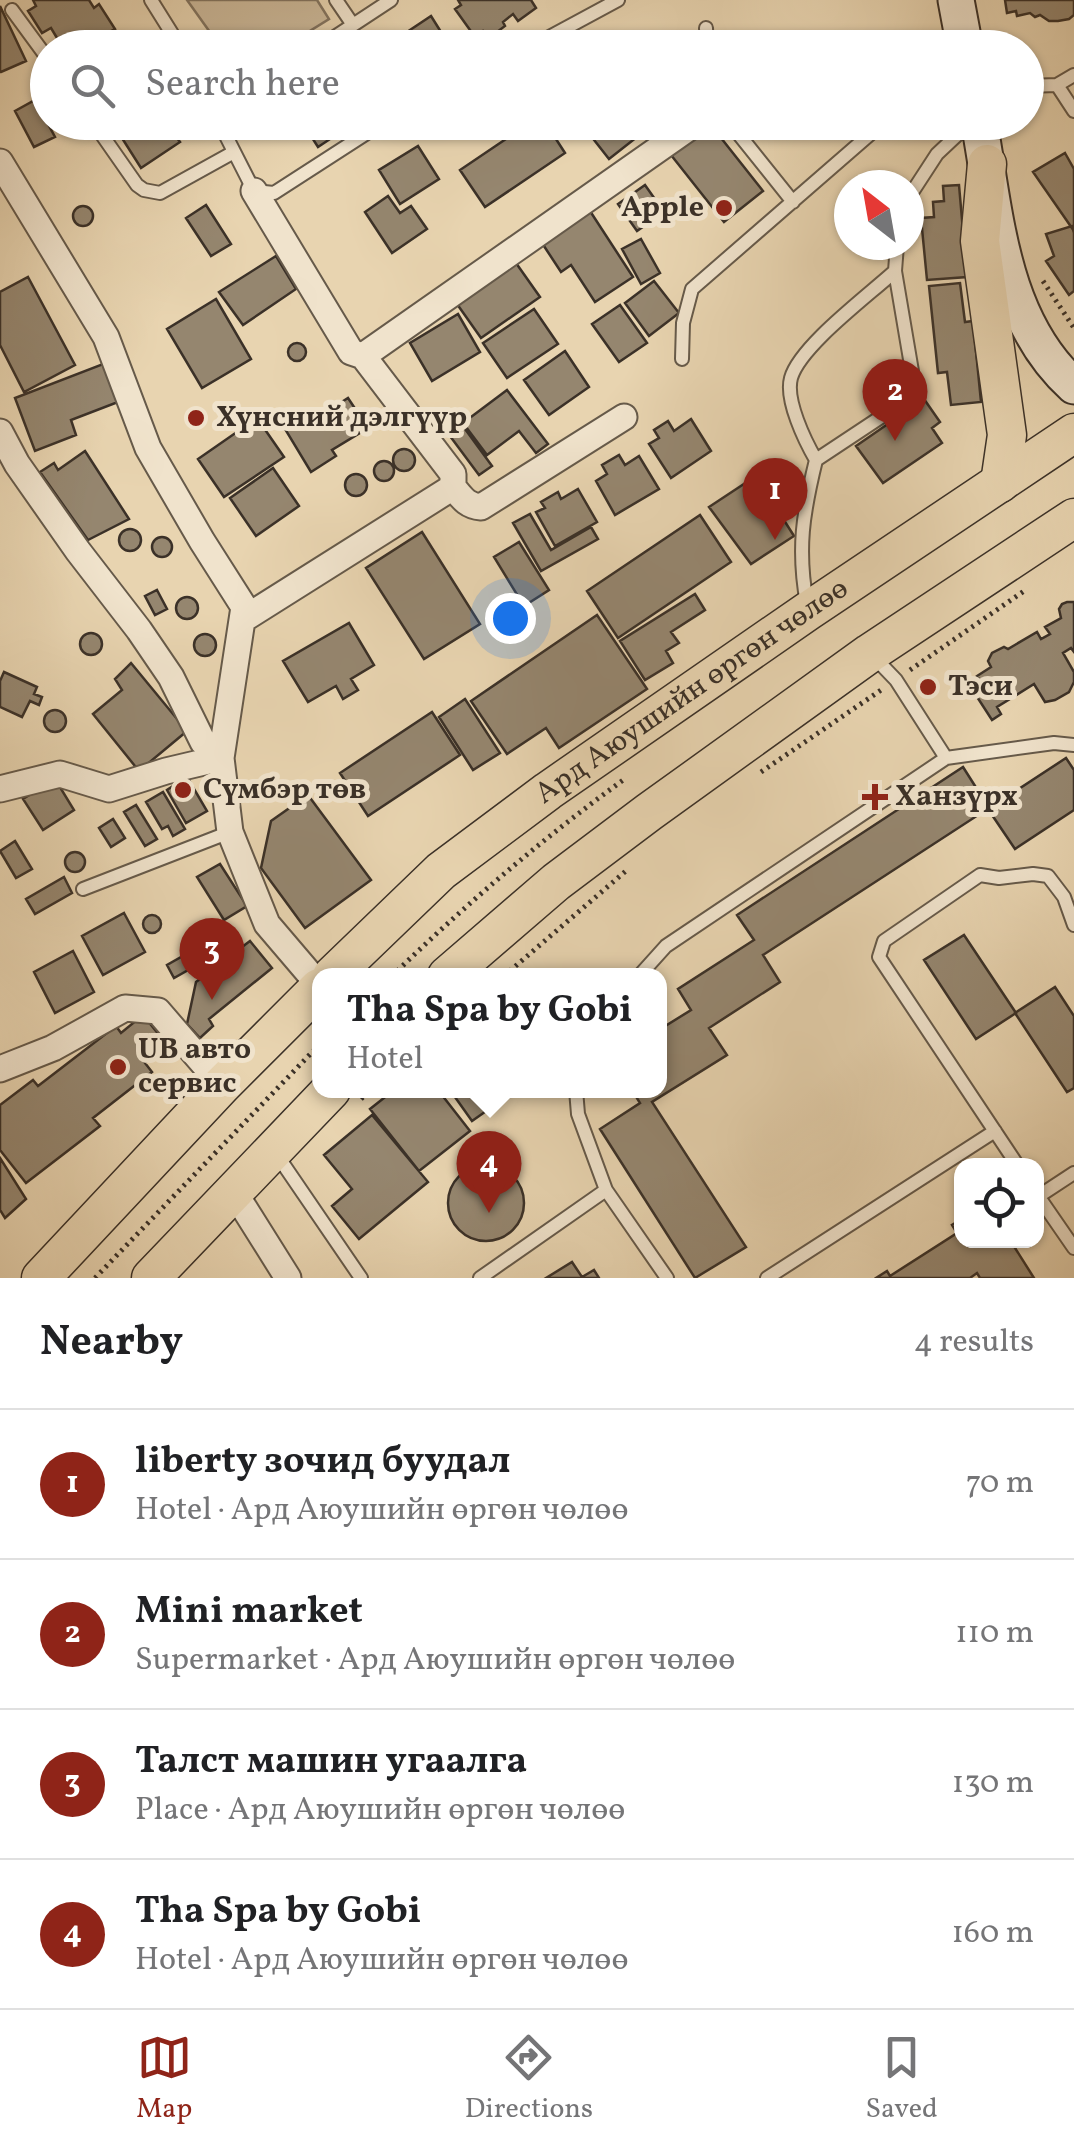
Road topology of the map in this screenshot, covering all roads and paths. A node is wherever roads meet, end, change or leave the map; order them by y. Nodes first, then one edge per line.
1 (151, 0) edge
2 (336, 0) edge
3 (391, 0) edge
4 (618, 0) edge
5 (956, 0) edge
6 (12, 10) dead end
7 (353, 24) junction
8 (170, 30) edge
9 (344, 30) edge
10 (562, 30) edge
11 (962, 30) edge
12 (30, 34) edge
13 (1074, 75) edge
14 (1044, 86) edge
15 (1057, 86) junction
16 (1074, 111) edge
17 (106, 140) edge
18 (227, 140) edge
19 (356, 140) edge
20 (671, 140) edge
21 (742, 140) edge
22 (863, 140) edge
23 (954, 140) edge
24 (980, 140) edge
25 (234, 152) junction
26 (0, 162) edge
27 (987, 164) junction
28 (924, 174) edge
29 (254, 191) junction
30 (792, 202) junction
31 (896, 260) edge
32 (895, 272) junction
33 (1040, 276) dead end
34 (1074, 328) edge
35 (363, 356) junction
36 (682, 359) dead end
37 (1074, 386) edge
38 (624, 416) dead end
39 (0, 432) edge
40 (1074, 433) edge
41 (816, 460) junction
42 (1000, 483) junction
43 (454, 487) junction
44 (1074, 518) edge
45 (1026, 590) dead end
46 (808, 611) junction
47 (242, 620) junction
48 (883, 666) junction
49 (1074, 746) edge
50 (221, 758) junction
51 (946, 758) junction
52 (634, 772) dead end
53 (754, 777) dead end
54 (0, 789) edge
55 (230, 832) junction
56 (632, 866) dead end
57 (83, 889) dead end
58 (409, 901) junction
59 (1074, 925) edge
60 (438, 931) junction
61 (340, 968) edge
62 (400, 968) edge
63 (456, 968) edge
64 (513, 968) edge
65 (646, 968) edge
66 (312, 977) edge
67 (312, 993) edge
68 (312, 1052) edge
69 (0, 1068) edge
70 (222, 1085) junction
71 (323, 1098) edge
72 (577, 1098) edge
73 (189, 1120) junction
74 (996, 1131) junction
75 (274, 1149) junction
76 (218, 1150) junction
77 (1013, 1158) edge
78 (1074, 1173) edge
79 (240, 1185) junction
80 (606, 1190) junction
81 (1044, 1190) edge
82 (1044, 1203) edge
83 (1074, 1248) edge
84 (41, 1278) edge
85 (95, 1278) edge
86 (150, 1278) edge
87 (288, 1278) edge
88 (361, 1278) edge
89 (480, 1278) edge
90 (667, 1278) edge
91 (767, 1278) edge

1 - 8 lane
2 - 7 lane
3 - 7 lane
4 - 10 lane
5 - 11 street
6 - 12 lane
7 - 9 lane
13 - 15 lane
14 - 15 lane
15 - 16 lane
17 - 25 lane
18 - 25 lane
19 - 29 lane
20 - 35 street
21 - 30 lane
22 - 30 lane
23 - 28 lane
24 - 27 street
25 - 29 lane
26 - 47 street
27 - 37 street
27 - 42 main road
29 - 35 street
30 - 36 lane
31 - 32 lane
32 - 41 lane
32 - 41 lane
33 - 34 path
35 - 43 street
38 - 43 street
39 - 50 street
40 - 42 main road, Ард Аюушийн өргөн чөлөө
41 - 46 lane
42 - 46 main road, Ард Аюушийн өргөн чөлөө
43 - 47 street
44 - 48 main road
45 - 48 path
46 - 58 main road, Ард Аюушийн өргөн чөлөө
47 - 50 street
48 - 51 lane
48 - 53 path
48 - 63 main road
49 - 51 lane
50 - 54 street
50 - 55 street
51 - 65 lane
52 - 60 path
55 - 57 lane
55 - 66 street
56 - 64 path
58 - 60 path
58 - 61 main road, Ард Аюушийн өргөн чөлөө
59 - 74 lane
60 - 62 path
60 - 63 path
67 - 70 main road
68 - 76 path
69 - 70 street
70 - 73 main road
71 - 75 main road
72 - 80 lane
73 - 76 path
73 - 84 main road
74 - 77 lane
74 - 91 lane
75 - 79 main road
75 - 88 lane
76 - 79 path
76 - 85 path
78 - 81 lane
79 - 86 main road
79 - 87 street
80 - 89 lane
80 - 90 lane
82 - 83 lane

